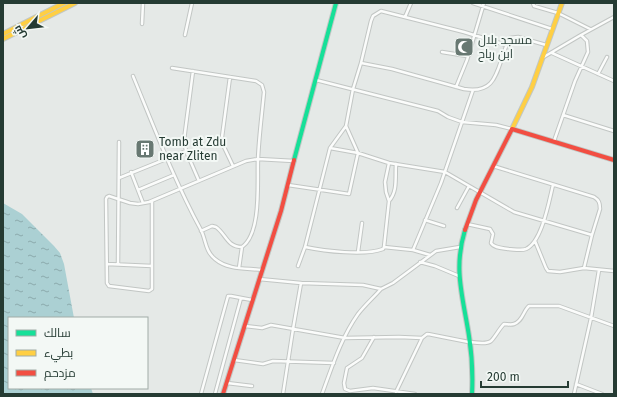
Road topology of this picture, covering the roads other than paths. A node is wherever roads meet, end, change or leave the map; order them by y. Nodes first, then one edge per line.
1 (64, 3) edge
2 (75, 3) edge
3 (144, 3) edge
4 (192, 3) edge
5 (336, 3) edge
6 (411, 3) edge
7 (474, 3) edge
8 (533, 3) edge
9 (562, 3) edge
10 (484, 5) edge
11 (558, 13) junction
12 (405, 17) junction
13 (614, 17) edge
14 (142, 24) dead end
15 (552, 29) junction
16 (590, 30) junction
17 (3, 34) edge
18 (474, 34) junction
19 (581, 34) junction
20 (186, 35) dead end
21 (3, 39) edge
22 (506, 45) junction
23 (546, 45) junction
24 (442, 52) dead end
25 (552, 52) junction
26 (467, 56) junction
27 (607, 57) dead end
28 (542, 59) junction
29 (361, 63) junction
30 (582, 67) junction
31 (172, 68) dead end
32 (193, 71) junction
33 (598, 74) junction
34 (133, 76) dead end
35 (230, 77) junction
36 (316, 80) junction
37 (614, 81) edge
38 (456, 86) junction
39 (353, 89) junction
40 (473, 90) junction
41 (563, 115) junction
42 (462, 122) junction
43 (346, 126) junction
44 (512, 129) junction
45 (614, 131) edge
46 (554, 141) junction
47 (119, 142) dead end
48 (330, 148) junction
49 (186, 151) junction
50 (358, 153) junction
51 (167, 158) junction
52 (258, 158) junction
53 (614, 160) edge
54 (295, 161) junction
55 (389, 163) junction
56 (396, 164) junction
57 (233, 166) junction
58 (493, 166) junction
59 (131, 172) junction
60 (445, 172) junction
61 (174, 175) junction
62 (118, 178) junction
63 (199, 181) junction
64 (553, 184) junction
65 (288, 185) junction
66 (469, 186) junction
67 (181, 189) junction
68 (138, 190) junction
69 (318, 191) junction
70 (480, 192) junction
71 (118, 200) junction
72 (152, 201) junction
73 (389, 201) junction
74 (143, 203) junction
75 (457, 208) dead end
76 (425, 220) junction
77 (543, 221) junction
78 (362, 223) dead end
79 (467, 224) junction
80 (444, 226) dead end
81 (201, 231) junction
82 (592, 235) junction
83 (535, 241) junction
84 (242, 247) junction
85 (305, 247) junction
86 (384, 247) junction
87 (460, 247) junction
88 (413, 250) junction
89 (358, 252) junction
90 (430, 255) junction
91 (419, 262) junction
92 (107, 264) junction
93 (118, 264) junction
94 (152, 266) junction
95 (298, 266) dead end
96 (239, 268) junction
97 (584, 268) junction
98 (262, 270) junction
99 (599, 270) junction
100 (614, 270) edge
101 (459, 276) junction
102 (259, 279) junction
103 (301, 283) junction
104 (381, 289) junction
105 (241, 298) junction
106 (252, 300) junction
107 (591, 318) junction
108 (245, 326) junction
109 (614, 326) edge
110 (292, 329) junction
111 (374, 337) junction
112 (345, 338) junction
113 (422, 338) junction
114 (469, 342) junction
115 (234, 360) junction
116 (288, 361) junction
117 (334, 363) junction
118 (227, 383) junction
119 (576, 384) junction
120 (252, 386) dead end
121 (387, 391) junction
122 (396, 392) junction
123 (201, 394) edge
124 (215, 394) edge
125 (223, 394) edge
126 (283, 394) edge
127 (322, 394) edge
128 (385, 394) edge
129 (415, 394) edge
130 (472, 394) edge
131 (574, 394) edge
132 (602, 394) edge

1 - 17 street
2 - 21 street
3 - 14 street
4 - 20 street
5 - 36 street
6 - 12 street
7 - 10 street
8 - 11 street
9 - 11 street
10 - 15 street
10 - 18 street
11 - 15 street
11 - 16 street
12 - 18 street
12 - 29 street
13 - 16 street
15 - 23 street
16 - 19 street
18 - 22 street
18 - 26 street
19 - 25 street
19 - 30 street
22 - 23 street
22 - 40 street
23 - 28 street
24 - 26 street
25 - 28 street
25 - 30 street
26 - 38 street
27 - 33 street
28 - 44 street
29 - 38 street
29 - 39 street
30 - 33 street
30 - 41 street
31 - 32 street
32 - 35 street
32 - 49 street
33 - 37 street
34 - 51 street
35 - 52 street
35 - 57 street
36 - 39 street
36 - 54 street
38 - 40 street
39 - 42 street
39 - 43 street
40 - 42 street
41 - 45 street
41 - 46 street
42 - 44 street
42 - 60 street
43 - 48 street
43 - 50 street
44 - 46 street
44 - 58 street
46 - 53 street
47 - 62 street
48 - 50 street
48 - 69 street
49 - 51 street
49 - 63 street
50 - 55 street
50 - 69 street
51 - 59 street
51 - 61 street
52 - 54 street
52 - 57 street
52 - 84 street
54 - 65 street
55 - 56 street
55 - 73 street
56 - 60 street
56 - 73 street
57 - 63 street
58 - 64 street
58 - 70 street
59 - 62 street
59 - 68 street
60 - 66 street
60 - 76 street
61 - 67 street
61 - 68 street
62 - 71 street
63 - 67 street
64 - 77 street
64 - 82 street
65 - 69 street
65 - 98 street
66 - 70 street
66 - 75 street
67 - 72 street
67 - 81 street
68 - 74 street
69 - 85 street
70 - 77 street
70 - 79 street
71 - 74 street
71 - 92 street
71 - 93 street
72 - 74 street
72 - 94 street
73 - 86 street
76 - 80 street
76 - 88 street
77 - 82 street
77 - 83 street
78 - 89 street
79 - 83 street
79 - 87 street
81 - 84 street
81 - 96 street
82 - 97 street
83 - 97 street
84 - 96 street
85 - 89 street
85 - 95 street
86 - 88 street
86 - 89 street
87 - 90 street
87 - 101 street
88 - 90 street
90 - 91 street
91 - 101 street
91 - 104 street
92 - 93 street
92 - 94 street
93 - 94 street
96 - 98 street
97 - 99 street
98 - 102 street
99 - 100 street
99 - 107 street
101 - 114 street
102 - 103 street
102 - 106 street
103 - 104 street
103 - 110 street
104 - 112 street
105 - 106 street
105 - 123 street
105 - 124 street
106 - 108 street
107 - 109 street
107 - 114 street
107 - 119 street
108 - 110 street
108 - 115 street
110 - 112 street
110 - 116 street
111 - 112 street
111 - 113 street
111 - 121 street
112 - 117 street
113 - 114 street
113 - 122 street
114 - 130 street
115 - 116 street
115 - 118 street
116 - 117 street
116 - 126 street
117 - 127 street
118 - 120 street
118 - 125 street
119 - 131 street
119 - 132 street
121 - 122 street
121 - 128 street
122 - 129 street

